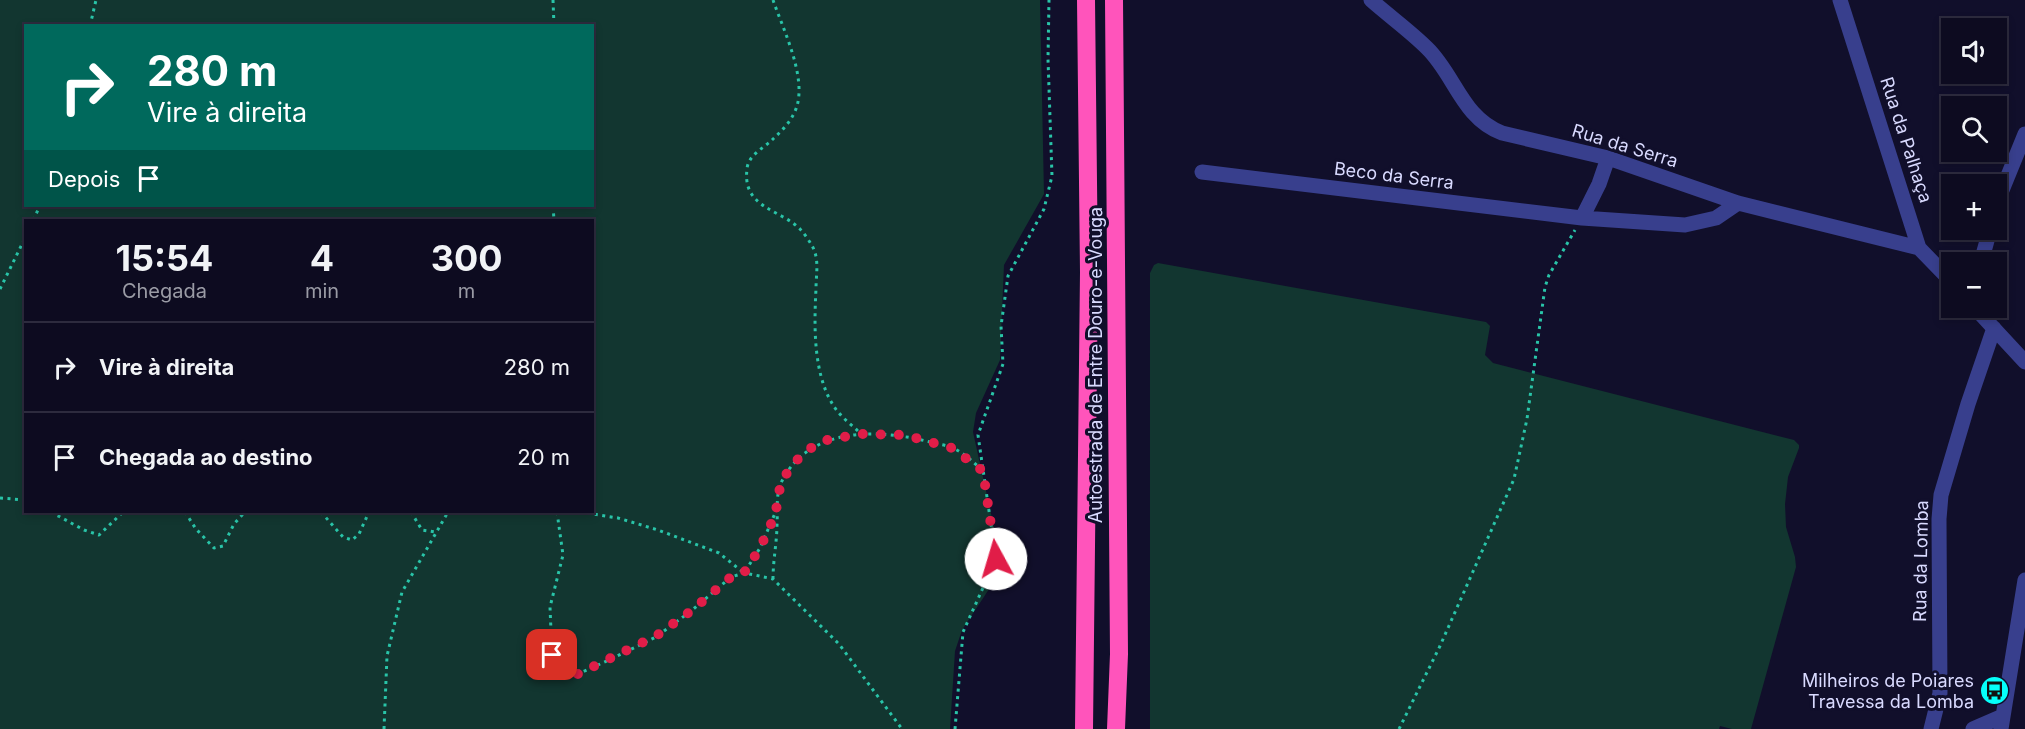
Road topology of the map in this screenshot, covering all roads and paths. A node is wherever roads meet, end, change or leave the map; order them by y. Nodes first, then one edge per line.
1 (96, 0) edge
2 (553, 0) edge
3 (773, 0) edge
4 (1049, 0) edge
5 (1086, 0) edge
6 (1114, 0) edge
7 (1371, 0) edge
8 (1840, 0) edge
9 (90, 24) edge
10 (554, 24) edge
11 (2025, 134) edge
12 (2020, 156) edge
13 (1608, 158) junction
14 (1202, 172) dead end
15 (2007, 183) edge
16 (1738, 203) junction
17 (1582, 218) junction
18 (24, 240) edge
19 (1919, 248) junction
20 (1941, 271) edge
21 (0, 289) edge
22 (1984, 318) edge
23 (1994, 328) junction
24 (2025, 362) edge
25 (861, 434) junction
26 (983, 471) junction
27 (0, 498) edge
28 (24, 500) edge
29 (777, 511) junction
30 (53, 513) edge
31 (122, 513) edge
32 (186, 513) edge
33 (244, 513) edge
34 (322, 513) edge
35 (369, 513) edge
36 (412, 513) edge
37 (447, 513) edge
38 (557, 513) edge
39 (586, 513) edge
40 (435, 532) junction
41 (744, 573) junction
42 (773, 579) junction
43 (2025, 580) edge
44 (2019, 646) edge
45 (2002, 722) edge
46 (384, 729) edge
47 (902, 729) edge
48 (955, 729) edge
49 (1084, 729) edge
50 (1116, 729) edge
51 (1399, 729) edge
52 (1931, 729) edge
53 (1973, 729) edge

1 - 9 path
2 - 10 path
3 - 25 path
4 - 26 path
5 - 49 highway, Autoestrada de Entre Douro-e-Vouga
6 - 50 highway, Autoestrada de Entre Douro-e-Vouga
7 - 13 street, Rua da Serra
8 - 19 street, Rua da Palhaça
11 - 12 street
12 - 15 street
13 - 16 street, Rua da Serra
13 - 17 street
14 - 17 street, Beco da Serra
16 - 17 street, Beco da Serra
16 - 19 street, Rua da Serra
17 - 51 path
18 - 21 path
19 - 20 street, Rua da Palhaça
22 - 23 street
23 - 24 street
23 - 52 street, Rua da Lomba
25 - 26 path
25 - 29 path
26 - 48 path
27 - 28 path
29 - 41 path
29 - 42 path
30 - 31 path
32 - 33 path
34 - 35 path
36 - 40 path
37 - 40 path
38 - 41 path
39 - 41 path
40 - 46 path
41 - 42 path
42 - 47 path
43 - 44 street
44 - 45 street
45 - 53 street

